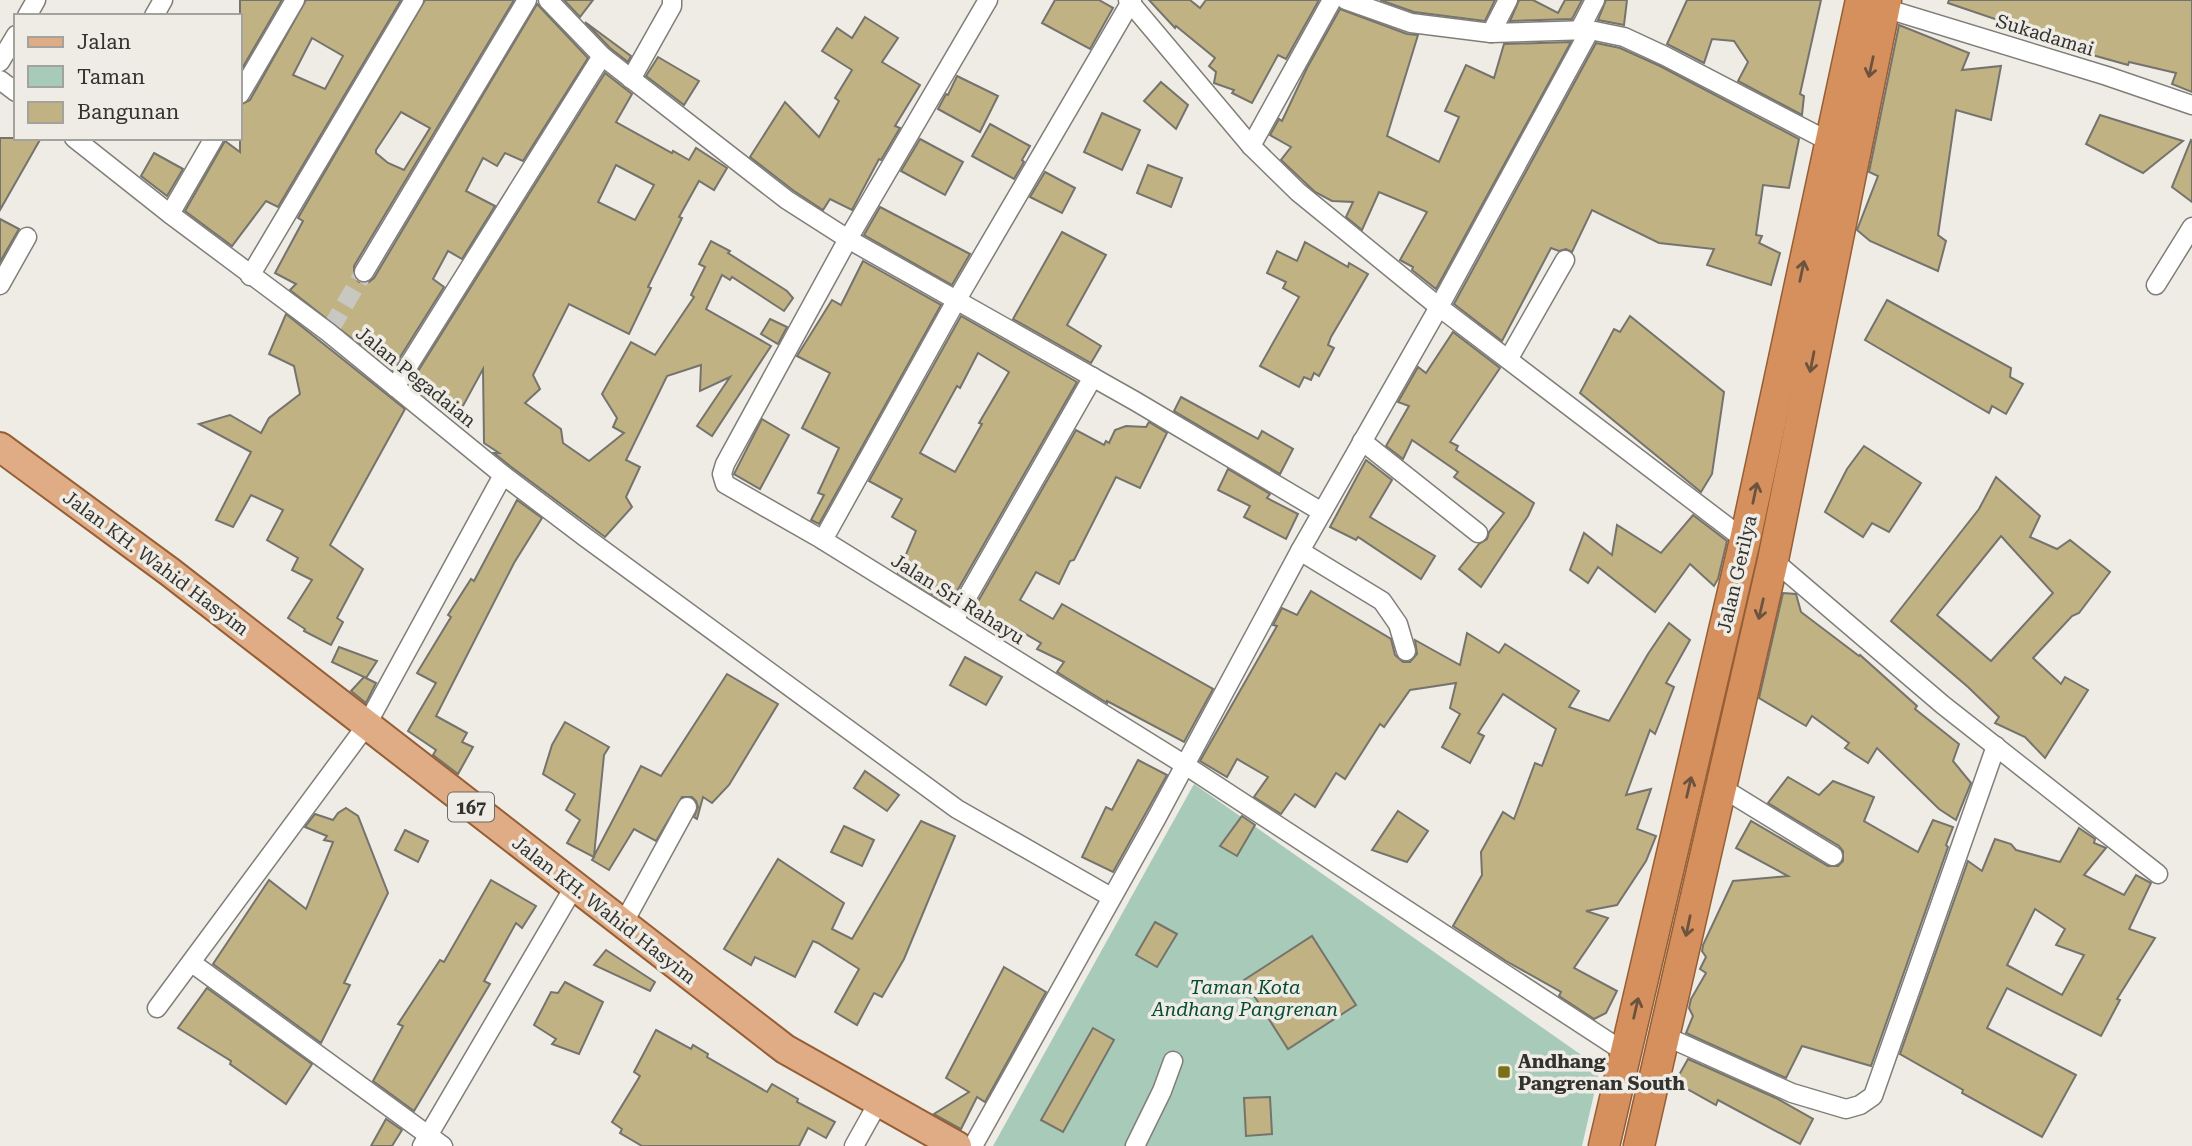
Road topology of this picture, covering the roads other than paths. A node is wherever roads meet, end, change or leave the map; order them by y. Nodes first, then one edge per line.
1 (295, 0) edge
2 (414, 0) edge
3 (527, 0) edge
4 (548, 0) edge
5 (672, 0) edge
6 (988, 0) edge
7 (1332, 0) edge
8 (1346, 0) edge
9 (1508, 0) edge
10 (1595, 0) edge
11 (1130, 1) edge
12 (1877, 3) edge
13 (1584, 30) junction
14 (1491, 33) junction
15 (14, 38) edge
16 (602, 56) junction
17 (0, 62) edge
18 (631, 79) junction
19 (242, 91) edge
20 (2192, 105) edge
21 (1842, 125) junction
22 (79, 140) edge
23 (213, 140) edge
24 (1251, 146) junction
25 (170, 214) junction
26 (2192, 227) edge
27 (27, 237) dead end
28 (848, 239) junction
29 (1565, 260) dead end
30 (364, 272) tunnel mouth
31 (250, 276) junction
32 (0, 285) edge
33 (2155, 285) dead end
34 (956, 301) junction
35 (1439, 307) junction
36 (1509, 358) junction
37 (1093, 377) junction
38 (395, 387) junction
39 (1362, 441) junction
40 (0, 447) edge
41 (503, 475) junction
42 (1322, 512) junction
43 (1478, 533) dead end
44 (823, 540) junction
45 (1745, 540) junction
46 (1300, 551) junction
47 (1773, 560) junction
48 (954, 620) junction
49 (1406, 651) dead end
50 (366, 726) junction
51 (1996, 746) junction
52 (1185, 765) junction
53 (1720, 786) junction
54 (687, 807) dead end
55 (1833, 856) dead end
56 (1668, 874) junction
57 (2158, 874) dead end
58 (1698, 881) junction
59 (574, 887) junction
60 (1111, 897) junction
61 (623, 924) junction
62 (192, 962) junction
63 (157, 1007) dead end
64 (1665, 1036) junction
65 (1626, 1053) junction
66 (1173, 1061) dead end
67 (878, 1103) junction
68 (432, 1142) edge
69 (854, 1146) edge
70 (957, 1146) edge
71 (973, 1146) edge
72 (1135, 1146) edge
73 (1604, 1146) edge
74 (1639, 1146) edge

1 - 19 street
2 - 31 street
3 - 30 street
4 - 16 street
5 - 18 street
6 - 28 street
7 - 24 street
8 - 14 street
9 - 14 street
10 - 13 street
11 - 24 street
11 - 34 street
12 - 20 street, Sukadamai
12 - 21 highway, Jalan Gerilya
13 - 14 street
13 - 21 street
13 - 35 street
15 - 17 street
16 - 18 street
16 - 38 street
18 - 28 street
45 -> 21 highway, Jalan Gerilya
21 -> 47 highway, Jalan Gerilya
22 - 25 street, Jalan Pegadaian
23 - 25 street
24 - 35 street
25 - 31 street, Jalan Pegadaian
26 - 33 street
27 - 32 street
28 - 34 street
28 - 44 street, Jalan Sri Rahayu
29 - 36 street
31 - 38 street, Jalan Pegadaian
34 - 37 street
34 - 44 street
35 - 36 street
35 - 39 street
36 - 45 street
37 - 42 street
37 - 48 street
38 - 41 street, Jalan Pegadaian
39 - 42 street
39 - 43 street
40 - 50 main road, Jalan KH. Wahid Hasyim / 167
41 - 50 street
41 - 60 street, Jalan Pegadaian
42 - 46 street
44 - 48 street, Jalan Sri Rahayu
56 -> 45 highway, Jalan Gerilya
46 - 49 street
46 - 52 street
47 - 51 street
47 -> 53 highway, Jalan Gerilya
48 - 52 street, Jalan Sri Rahayu
50 - 59 main road, Jalan KH. Wahid Hasyim / 167
50 - 62 street
51 - 57 street
51 - 64 street
52 - 60 street
52 - 65 street, Jalan Sri Rahayu
53 - 55 street
53 - 58 highway, Jalan Gerilya
54 - 61 street
56 - 58 highway
65 -> 56 highway, Jalan Gerilya
58 -> 64 highway, Jalan Gerilya
59 - 61 main road, Jalan KH. Wahid Hasyim / 167
59 - 68 street
60 - 71 street
61 - 67 main road, Jalan KH. Wahid Hasyim / 167
62 - 63 street
62 - 68 street
64 - 74 highway, Jalan Gerilya
65 - 73 highway, Jalan Gerilya
66 - 72 street
67 - 69 street
67 - 70 main road, Jalan KH. Wahid Hasyim / 167

